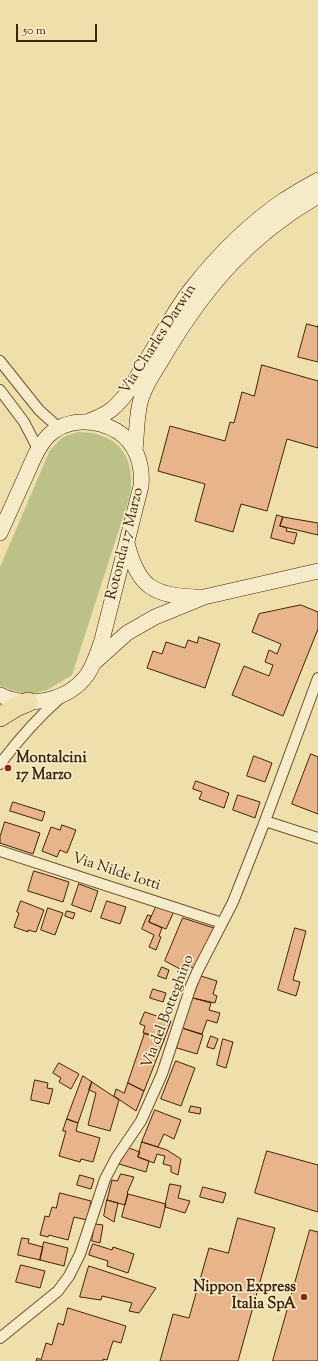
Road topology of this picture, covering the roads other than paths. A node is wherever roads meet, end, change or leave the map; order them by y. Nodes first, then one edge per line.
1 (318, 180) edge
2 (318, 196) edge
3 (0, 361) edge
4 (0, 390) edge
5 (89, 421) junction
6 (59, 428) junction
7 (38, 449) junction
8 (135, 450) junction
9 (0, 532) edge
10 (127, 541) junction
11 (318, 571) edge
12 (204, 597) junction
13 (94, 663) junction
14 (318, 678) edge
15 (65, 694) junction
16 (0, 695) edge
17 (28, 702) junction
18 (0, 717) edge
19 (0, 764) edge
20 (265, 821) junction
21 (318, 838) edge
22 (0, 851) edge
23 (222, 923) junction
24 (5, 1332) edge
25 (0, 1338) edge

1 - 5 main road, Via Charles Darwin
2 - 8 main road, Via Charles Darwin
3 - 6 street
4 - 7 street
5 - 6 main road, Rotonda 17 Marzo
5 - 8 main road, Rotonda 17 Marzo
6 - 7 main road, Rotonda 17 Marzo
7 - 9 main road, Rotonda 17 Marzo
8 - 10 main road, Rotonda 17 Marzo
10 - 12 main road
10 - 13 main road, Rotonda 17 Marzo
11 - 12 main road
12 - 13 main road
13 - 15 main road, Rotonda 17 Marzo
14 - 20 street, Via del Botteghino
15 - 17 main road, Rotonda 17 Marzo
15 - 19 street
16 - 17 main road, Rotonda 17 Marzo
17 - 18 highway
20 - 21 street
20 - 23 street, Via del Botteghino
22 - 23 street, Via Nilde Iotti
23 - 24 street, Via del Botteghino
24 - 25 street, Via del Botteghino

